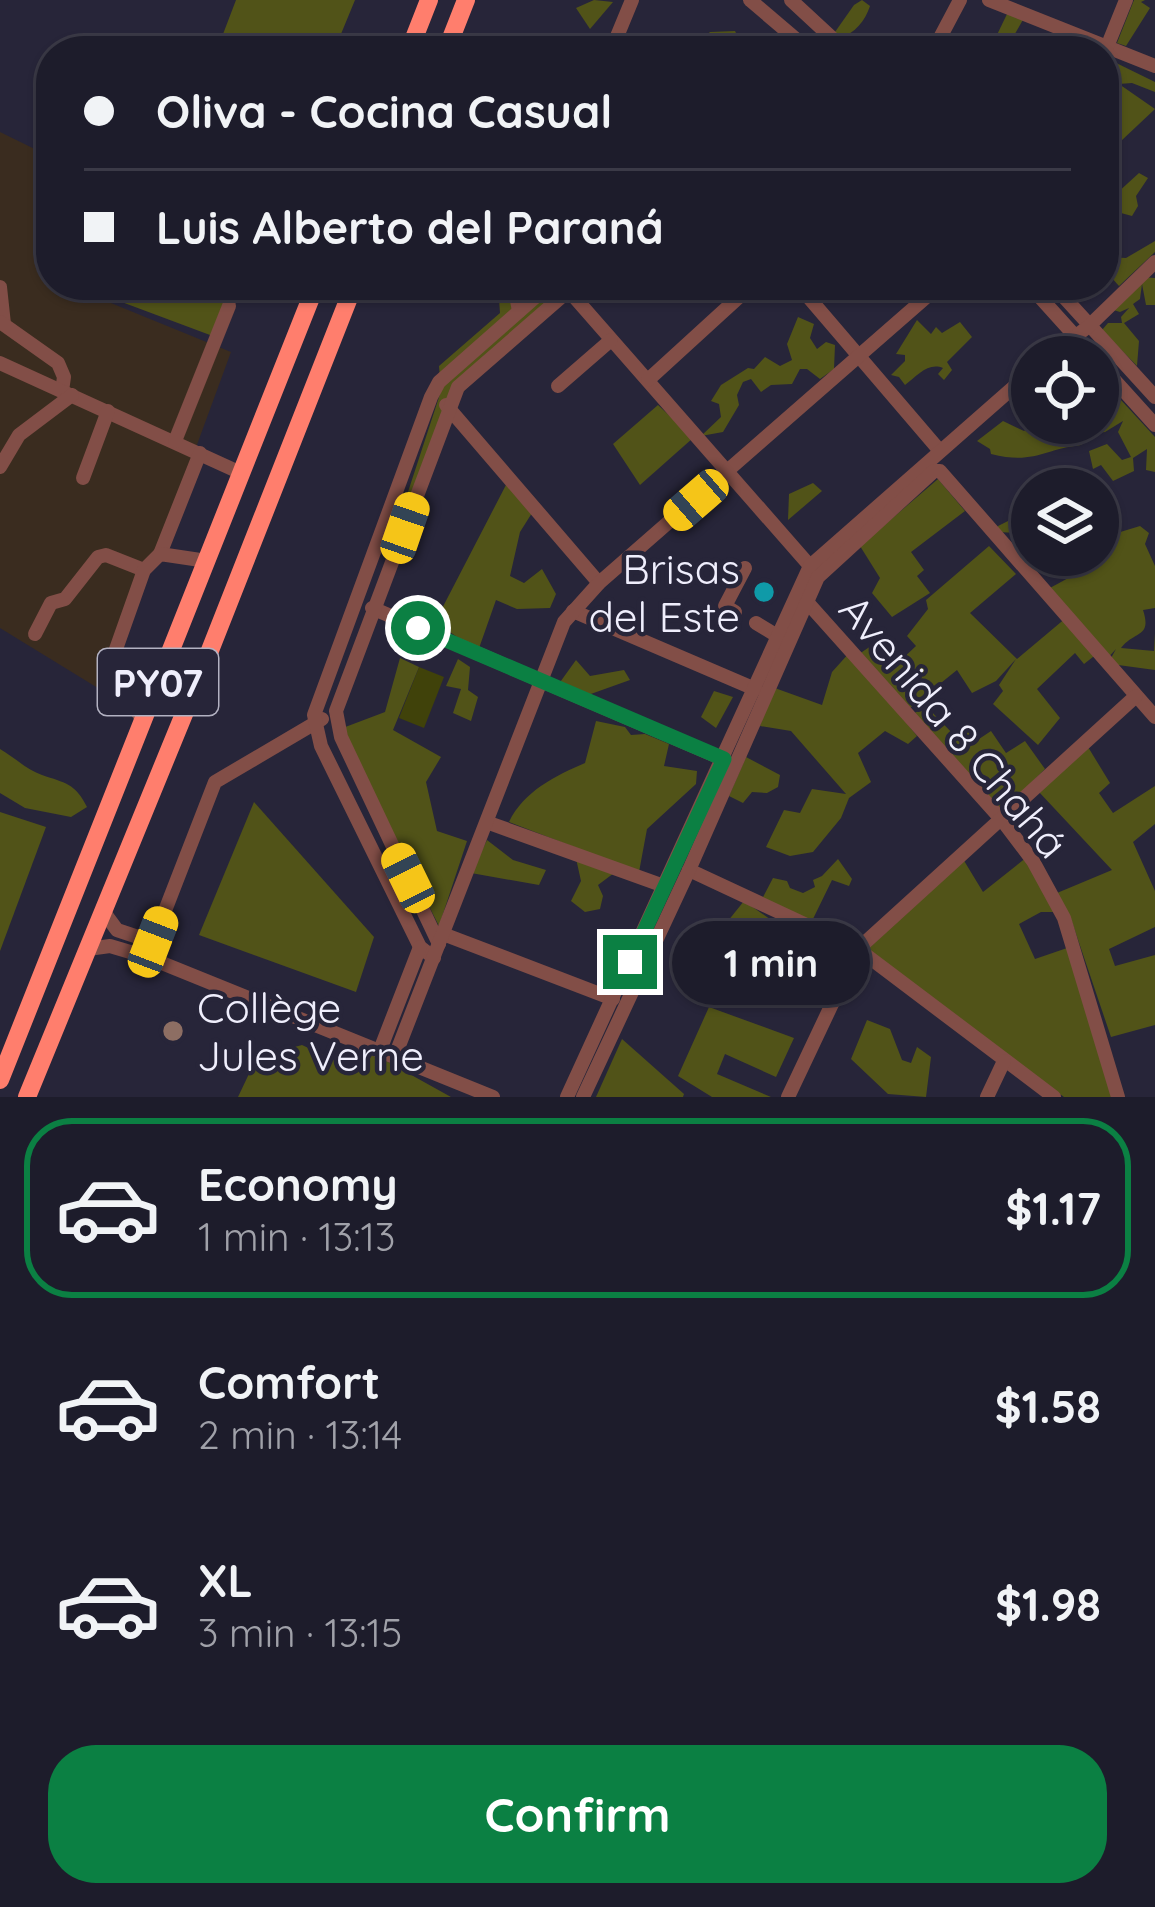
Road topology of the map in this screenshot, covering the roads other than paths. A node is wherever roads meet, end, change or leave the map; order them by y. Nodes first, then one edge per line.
1 (430, 0) edge
2 (466, 0) edge
3 (632, 0) edge
4 (750, 0) edge
5 (790, 0) edge
6 (960, 0) edge
7 (989, 0) edge
8 (1126, 0) edge
9 (827, 32) junction
10 (415, 36) edge
11 (452, 36) edge
12 (617, 36) edge
13 (792, 36) edge
14 (823, 36) edge
15 (830, 36) edge
16 (941, 36) edge
17 (1079, 36) edge
18 (1111, 36) edge
19 (1119, 52) edge
20 (1155, 66) edge
21 (1155, 262) edge
22 (0, 287) edge
23 (1119, 297) edge
24 (310, 300) edge
25 (348, 300) edge
26 (517, 300) edge
27 (532, 300) edge
28 (553, 300) edge
29 (578, 300) edge
30 (735, 300) edge
31 (811, 300) edge
32 (922, 300) edge
33 (1043, 300) edge
34 (1066, 300) edge
35 (1116, 300) edge
36 (229, 306) dead end
37 (519, 311) junction
38 (2, 323) edge
39 (1089, 326) junction
40 (1074, 334) junction
41 (1072, 336) edge
42 (611, 340) junction
43 (860, 355) junction
44 (0, 363) edge
45 (647, 380) junction
46 (1119, 385) edge
47 (558, 386) dead end
48 (1011, 389) edge
49 (67, 393) junction
50 (431, 397) junction
51 (1155, 397) edge
52 (448, 406) junction
53 (108, 411) junction
54 (1155, 425) edge
55 (175, 441) junction
56 (940, 451) junction
57 (200, 453) junction
58 (0, 467) edge
59 (728, 472) junction
60 (241, 473) junction
61 (83, 478) dead end
62 (160, 554) junction
63 (206, 561) junction
64 (810, 566) junction
65 (745, 568) dead end
66 (144, 570) junction
67 (599, 583) junction
68 (357, 601) junction
69 (807, 602) junction
70 (376, 610) junction
71 (573, 610) junction
72 (734, 612) dead end
73 (756, 623) dead end
74 (35, 634) dead end
75 (779, 637) junction
76 (542, 682) junction
77 (755, 689) junction
78 (1136, 697) junction
79 (336, 716) junction
80 (1155, 717) edge
81 (143, 721) junction
82 (314, 721) junction
83 (724, 759) junction
84 (1002, 820) junction
85 (489, 823) junction
86 (689, 870) junction
87 (664, 886) junction
88 (104, 911) junction
89 (128, 943) junction
90 (439, 945) junction
91 (420, 947) junction
92 (88, 949) junction
93 (858, 949) junction
94 (150, 950) junction
95 (613, 999) junction
96 (387, 1053) junction
97 (1004, 1060) junction
98 (0, 1080) edge
99 (27, 1097) edge
100 (493, 1097) edge
101 (567, 1097) edge
102 (583, 1097) edge
103 (788, 1097) edge
104 (987, 1097) edge
105 (1054, 1097) edge
106 (1118, 1097) edge

1 - 10 highway
2 - 11 highway
3 - 12 street
4 - 13 street
5 - 9 street
6 - 16 street
7 - 17 street
8 - 18 street
9 - 14 street
9 - 15 street
19 - 20 street
21 - 23 street
22 - 38 street
24 - 60 highway, PY07
25 - 88 highway, PY07
26 - 37 street
27 - 37 street
28 - 52 street
29 - 42 street
30 - 45 street
31 - 43 street
32 - 43 street
33 - 40 street
34 - 39 street
35 - 39 street
36 - 55 street
37 - 50 street
38 - 49 street
39 - 40 street
39 - 51 street
40 - 41 street
42 - 45 street
42 - 47 street
43 - 56 street
43 - 59 street
44 - 49 street
45 - 59 street
46 - 54 street
48 - 56 street
49 - 53 street
49 - 58 street
50 - 52 street
50 - 68 street
52 - 67 street
52 - 70 street
53 - 55 street
53 - 61 street
55 - 57 street
56 - 64 street
57 - 60 street
57 - 62 street
59 - 64 street
59 - 67 street
60 - 63 highway, PY07
62 - 63 street
62 - 66 street
63 - 81 highway, PY07
64 - 75 street
65 - 72 street
66 - 74 street
66 - 81 street
67 - 71 street
68 - 70 street
68 - 82 street
69 - 78 street
69 - 84 street, Avenida 8 Chahá
69 - 86 street
70 - 76 street
70 - 79 street
71 - 76 street
71 - 77 street
73 - 75 street
75 - 77 street
76 - 83 street
76 - 85 street
77 - 83 street
78 - 80 street
78 - 84 street
79 - 82 street
79 - 90 street
81 - 98 highway, PY07
82 - 91 street
82 - 94 street
83 - 87 street
84 - 93 street
84 - 106 street, Avenida 8 Chahá
85 - 87 street
85 - 90 street
86 - 93 street
86 - 102 street
87 - 95 street
88 - 89 street
88 - 92 highway, PY07
89 - 92 street
89 - 94 street
90 - 91 street
90 - 95 street
90 - 96 street
91 - 96 street
92 - 99 highway, PY07
93 - 97 street
93 - 103 street
94 - 96 street
95 - 101 street
96 - 100 street
97 - 104 street
97 - 105 street

